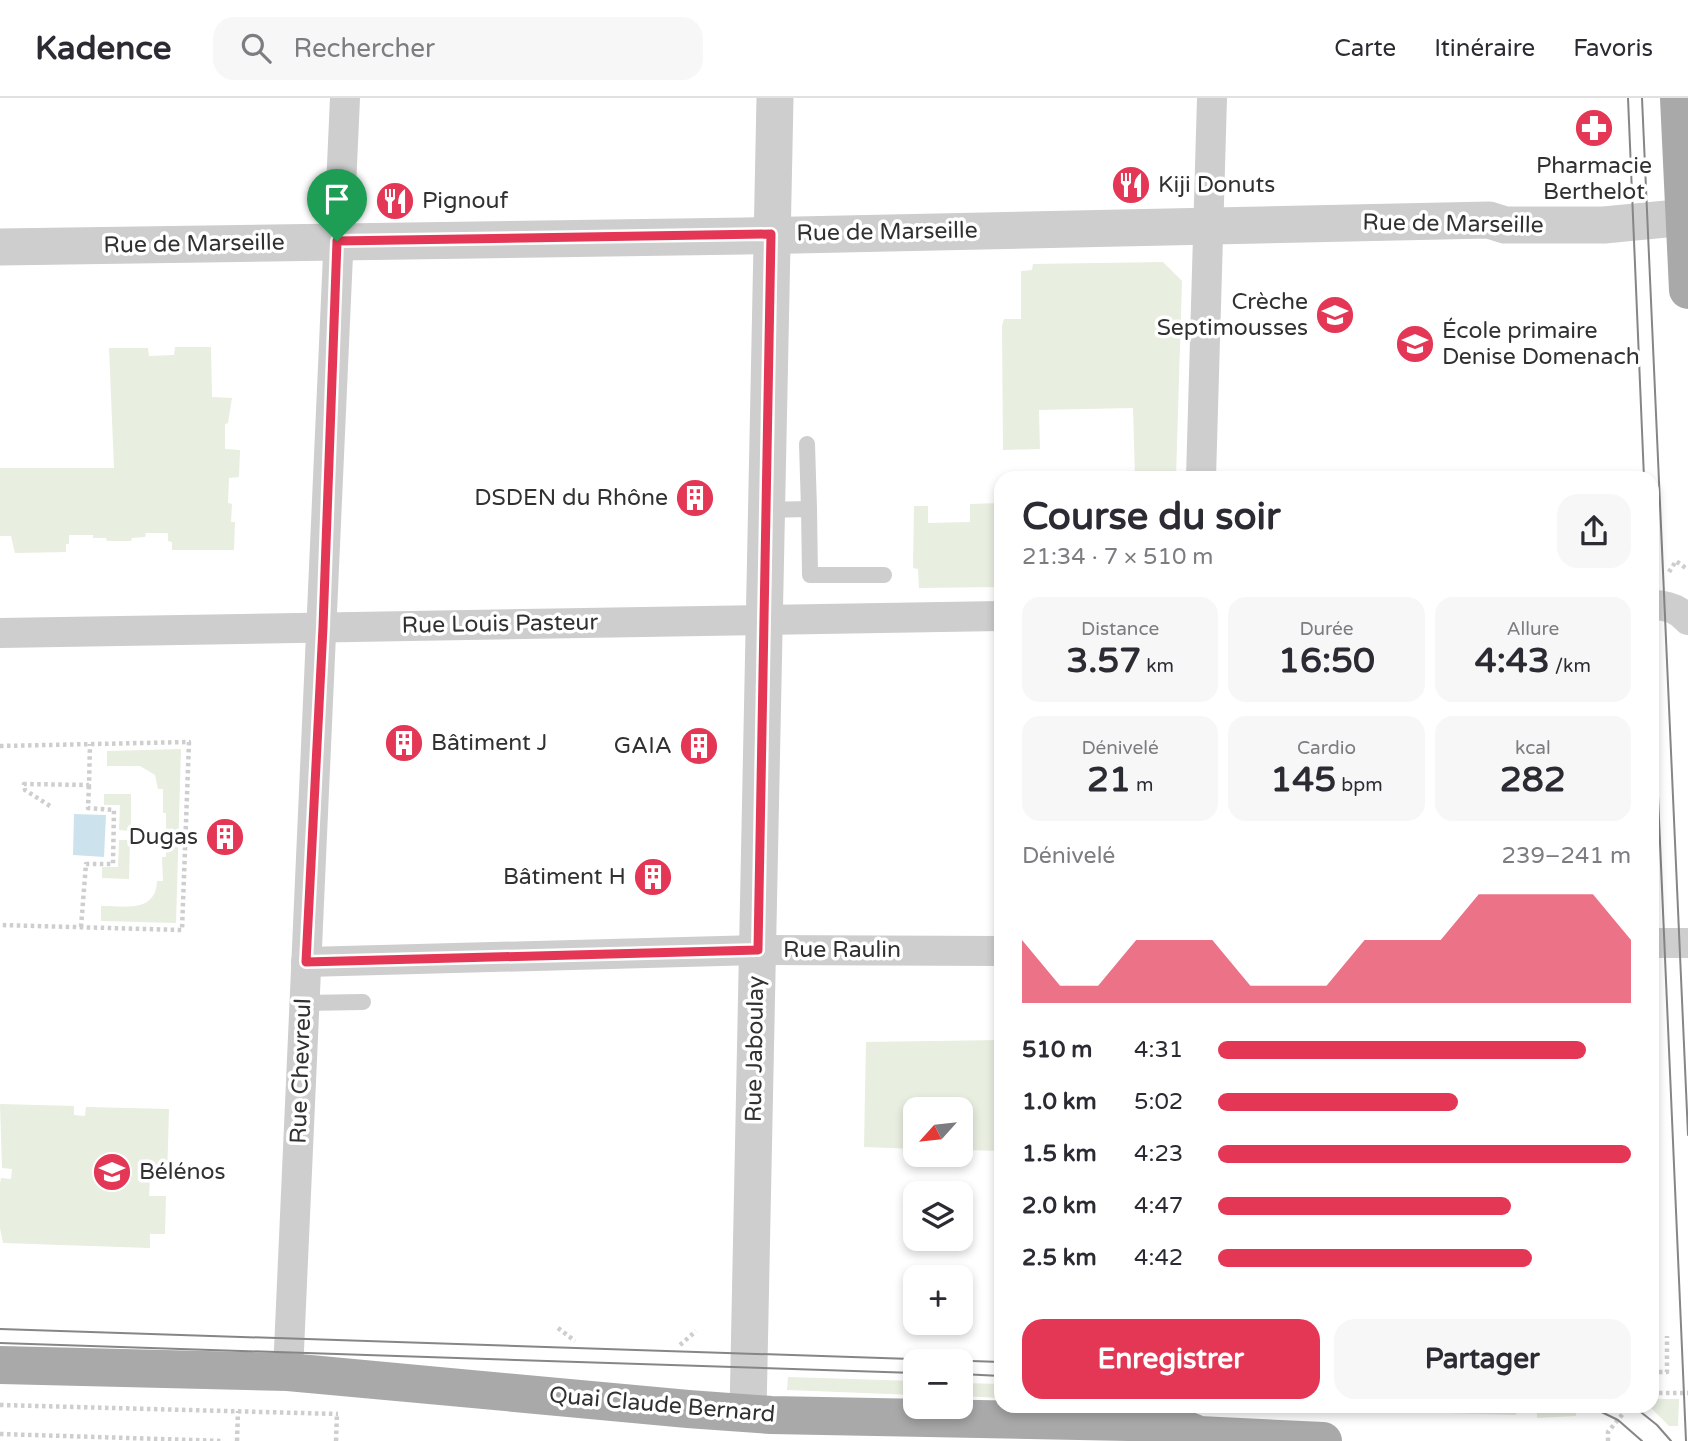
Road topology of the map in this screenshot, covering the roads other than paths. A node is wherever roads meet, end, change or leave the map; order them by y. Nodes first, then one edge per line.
1 (345, 98) edge
2 (775, 98) edge
3 (1212, 98) edge
4 (1679, 98) edge
5 (1687, 217) edge
6 (1209, 226) junction
7 (771, 234) junction
8 (337, 241) junction
9 (0, 247) edge
10 (1688, 290) edge
11 (807, 444) dead end
12 (1201, 471) edge
13 (808, 509) junction
14 (765, 510) junction
15 (884, 575) dead end
16 (1659, 605) edge
17 (994, 616) edge
18 (762, 620) junction
19 (1688, 620) edge
20 (323, 627) junction
21 (0, 633) edge
22 (1659, 943) edge
23 (1688, 943) edge
24 (758, 950) junction
25 (994, 951) edge
26 (306, 962) junction
27 (363, 1002) dead end
28 (303, 1003) junction
29 (0, 1365) edge
30 (288, 1373) junction
31 (748, 1412) junction
32 (1174, 1415) edge
33 (1323, 1441) edge

1 - 8 street, Rue Chevreul
2 - 7 street, Rue Jaboulay
3 - 6 street
4 - 5 main road
5 - 6 street, Rue de Marseille
5 - 10 main road
6 - 7 street, Rue de Marseille
6 - 12 street
7 - 8 street, Rue de Marseille
7 - 14 street, Rue Jaboulay
8 - 9 street, Rue de Marseille
8 - 20 street, Rue Chevreul
11 - 13 lane
13 - 14 lane
13 - 15 lane
14 - 18 street, Rue Jaboulay
16 - 19 street
17 - 18 street, Rue Louis Pasteur
18 - 20 street, Rue Louis Pasteur
18 - 24 street, Rue Jaboulay
20 - 21 street, Rue Louis Pasteur
20 - 26 street, Rue Chevreul
22 - 23 street
24 - 25 street, Rue Raulin
24 - 26 street, Rue Raulin
24 - 31 street, Rue Jaboulay
26 - 28 street, Rue Chevreul
27 - 28 lane
28 - 30 street, Rue Chevreul
29 - 30 main road, Quai Claude Bernard
30 - 31 main road, Quai Claude Bernard
31 - 32 main road, Quai Claude Bernard
32 - 33 main road, Quai Claude Bernard

